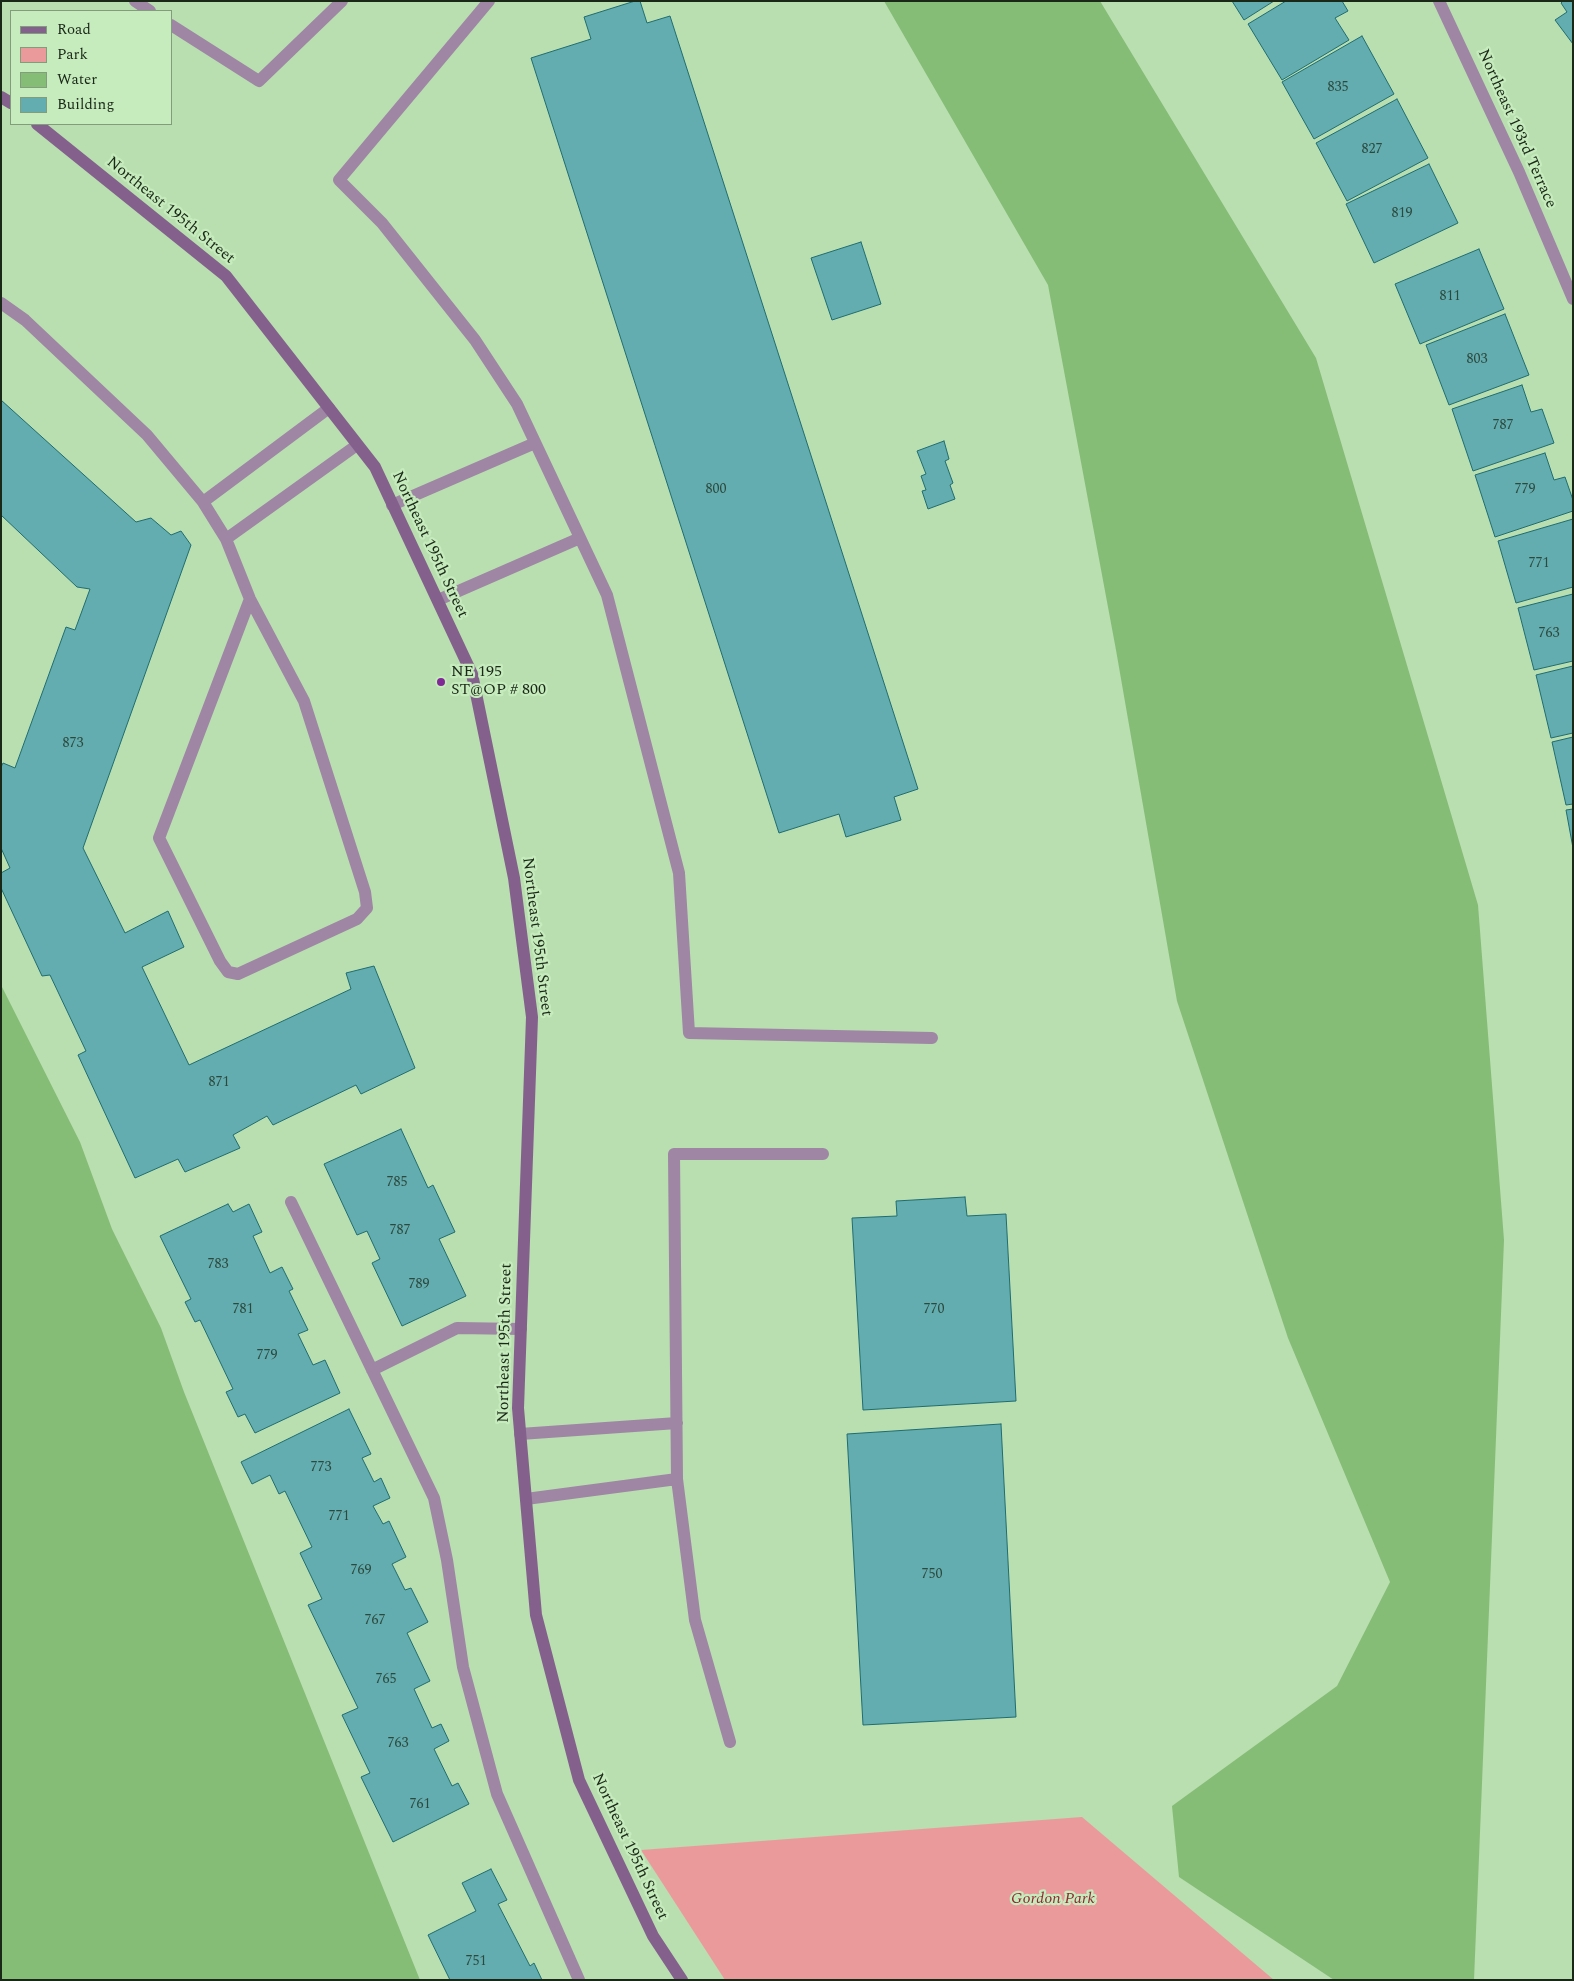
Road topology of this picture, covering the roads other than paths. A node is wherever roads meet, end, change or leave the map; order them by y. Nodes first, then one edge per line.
1 (135, 1) edge
2 (342, 1) edge
3 (489, 1) edge
4 (1439, 1) edge
5 (148, 10) edge
6 (172, 26) edge
7 (38, 125) edge
8 (1573, 299) edge
9 (1, 303) edge
10 (328, 408) junction
11 (535, 443) junction
12 (357, 445) junction
13 (203, 502) junction
14 (392, 505) junction
15 (580, 538) junction
16 (226, 539) junction
17 (250, 599) junction
18 (438, 600) junction
19 (932, 1038) dead end
20 (823, 1154) dead end
21 (291, 1202) dead end
22 (521, 1329) junction
23 (372, 1370) junction
24 (677, 1423) junction
25 (520, 1434) junction
26 (677, 1479) junction
27 (526, 1498) junction
28 (730, 1742) dead end
29 (579, 1980) edge
30 (682, 1980) edge

1 - 5 street
2 - 6 street
3 - 11 street
4 - 8 street, Northeast 193rd Terrace
7 - 10 street, Northeast 195th Street
9 - 13 street
10 - 12 street, Northeast 195th Street
10 - 13 street
11 - 14 street
11 - 15 street
12 - 14 street, Northeast 195th Street
12 - 16 street
13 - 16 street
14 - 18 street, Northeast 195th Street
15 - 18 street
15 - 19 street
16 - 17 street
17 - 17 street
18 - 22 street, Northeast 195th Street
20 - 24 street
21 - 23 street
22 - 23 street
22 - 25 street, Northeast 195th Street
23 - 29 street
24 - 25 street
24 - 26 street
25 - 27 street, Northeast 195th Street
26 - 27 street
26 - 28 street
27 - 30 street, Northeast 195th Street

